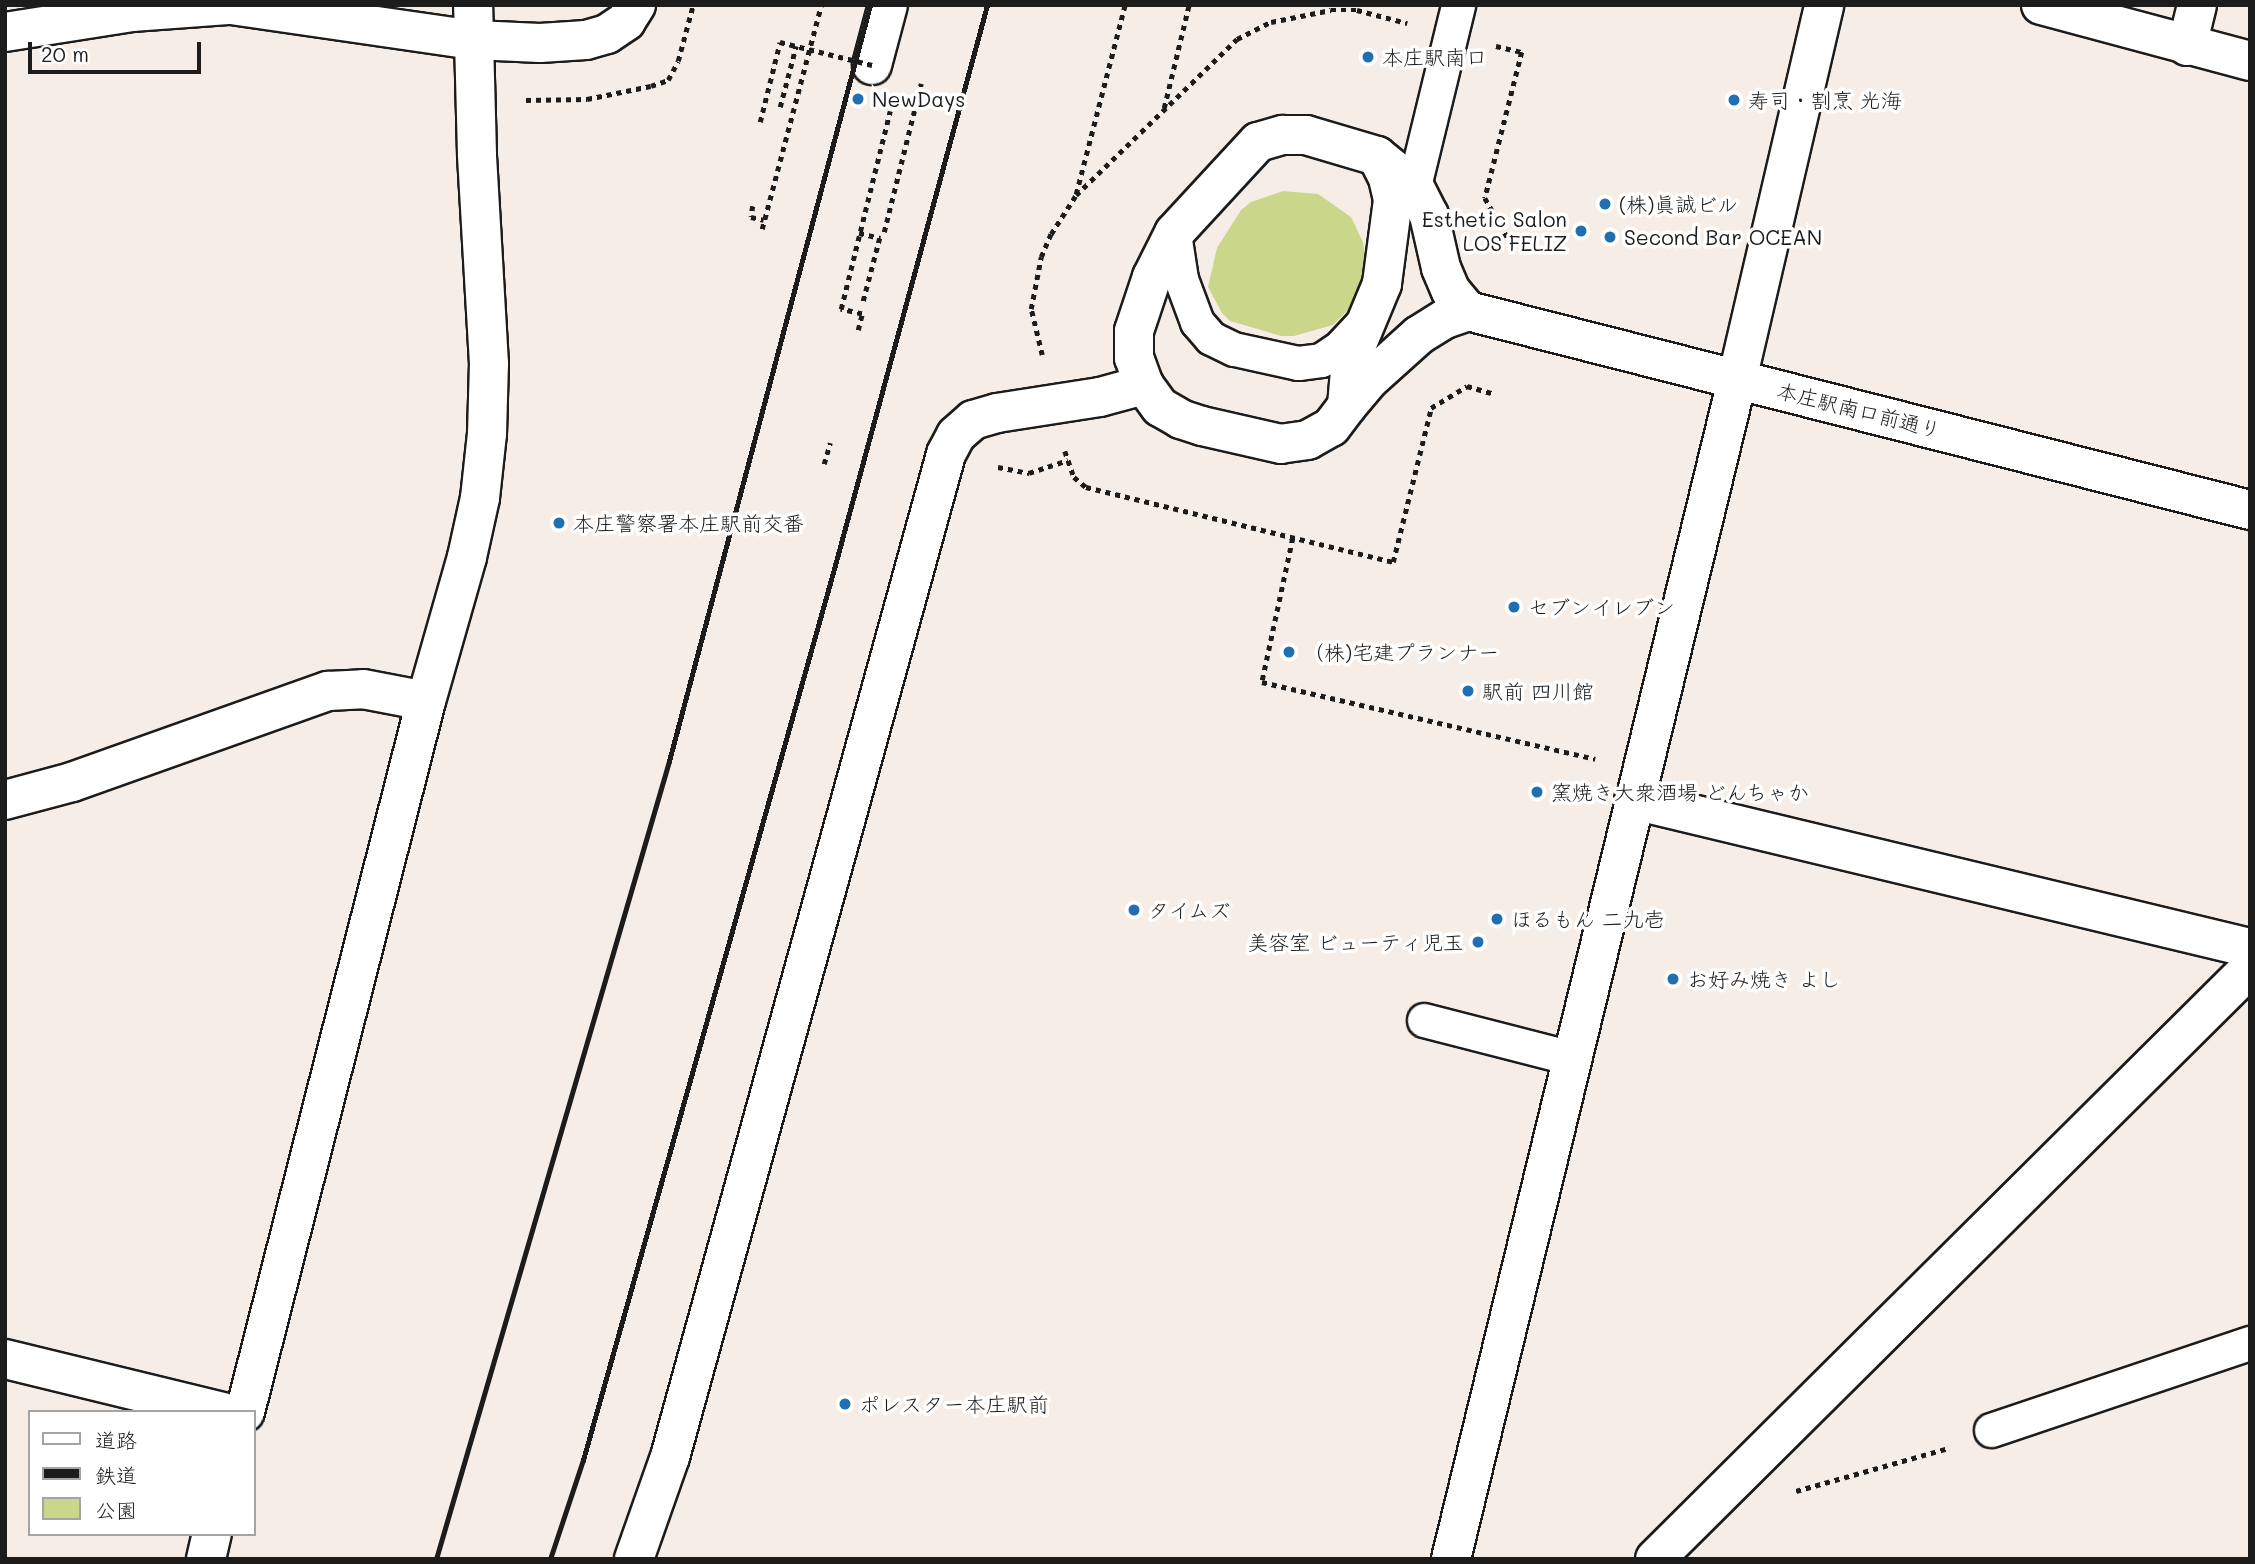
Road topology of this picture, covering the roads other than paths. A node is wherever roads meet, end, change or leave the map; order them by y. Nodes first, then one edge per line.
1 (230, 5) edge
2 (636, 5) edge
3 (888, 5) edge
4 (1458, 5) edge
5 (1824, 5) edge
6 (2041, 5) edge
7 (2197, 5) edge
8 (473, 23) edge
9 (5, 32) edge
10 (2187, 46) junction
11 (2250, 61) edge
12 (872, 65) road end
13 (1377, 156) junction
14 (1414, 186) junction
15 (1174, 233) junction
16 (1468, 311) junction
17 (1373, 312) junction
18 (1737, 380) junction
19 (1144, 385) junction
20 (1348, 406) junction
21 (2250, 510) edge
22 (426, 701) junction
23 (5, 800) edge
24 (1634, 800) junction
25 (2250, 948) edge
26 (2250, 968) edge
27 (1424, 1020) dead end
28 (1572, 1058) junction
29 (2250, 1343) edge
30 (5, 1359) edge
31 (215, 1410) edge
32 (246, 1410) edge
33 (1992, 1430) road end
34 (212, 1536) edge
35 (206, 1559) edge
36 (634, 1559) edge
37 (1451, 1559) edge
38 (1655, 1559) edge

1 - 8 street
1 - 9 street
2 - 8 street
3 - 12 street
4 - 14 lane
5 - 18 street
6 - 10 street
7 - 10 street
8 - 22 street
10 - 11 street
13 - 14 street
13 - 15 street
13 - 17 street
14 - 16 street
15 - 17 lane
15 - 19 street
16 - 18 street, 本庄駅南口前通り
16 - 20 street
17 - 20 street
18 - 21 street, 本庄駅南口前通り
18 - 24 street
19 - 20 street
19 - 36 street
22 - 23 street
22 - 32 street
24 - 25 street
24 - 28 street
26 - 38 street
27 - 28 lane
28 - 37 street
29 - 33 lane
30 - 31 street
34 - 35 street

